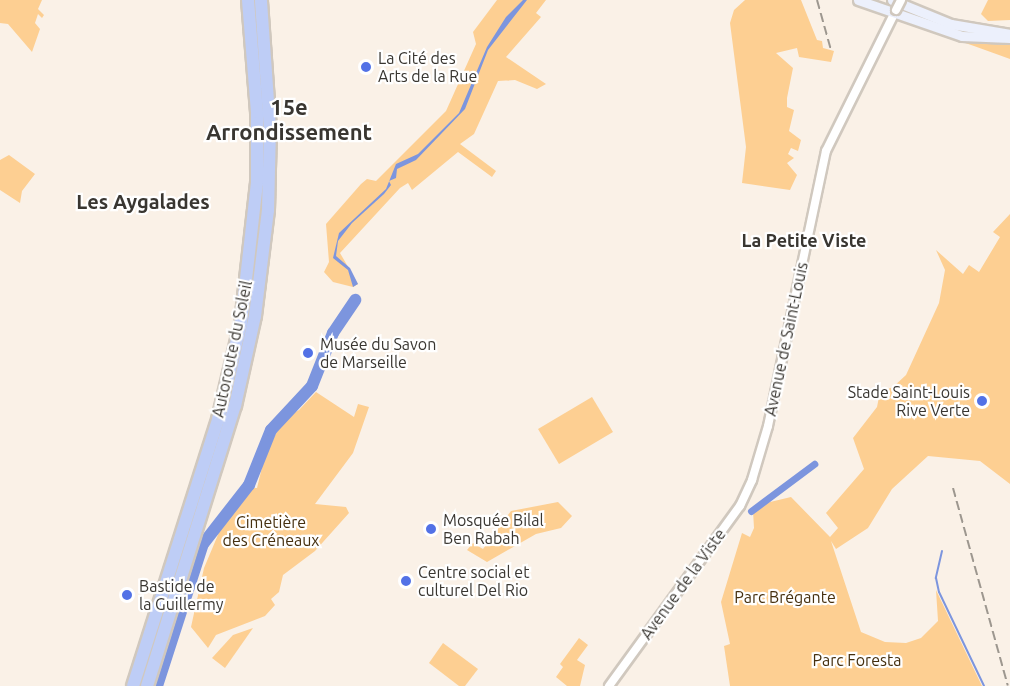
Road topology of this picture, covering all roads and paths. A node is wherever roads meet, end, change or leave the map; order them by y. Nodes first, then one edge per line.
1 (248, 0) edge
2 (261, 0) edge
3 (858, 0) edge
4 (901, 0) edge
5 (894, 8) edge
6 (1010, 28) edge
7 (986, 32) junction
8 (1010, 36) edge
9 (752, 480) joint
10 (133, 686) edge
11 (147, 686) edge
12 (609, 686) edge

1 - 10 highway, Autoroute du Soleil
2 - 11 highway, Autoroute du Soleil
3 - 5 main road
4 - 5 street, Avenue de Saint-Louis, bridge
5 - 7 main road
5 - 8 main road
5 - 9 street, Avenue de Saint-Louis
6 - 7 main road
7 - 8 main road
9 - 12 street, Avenue de la Viste

